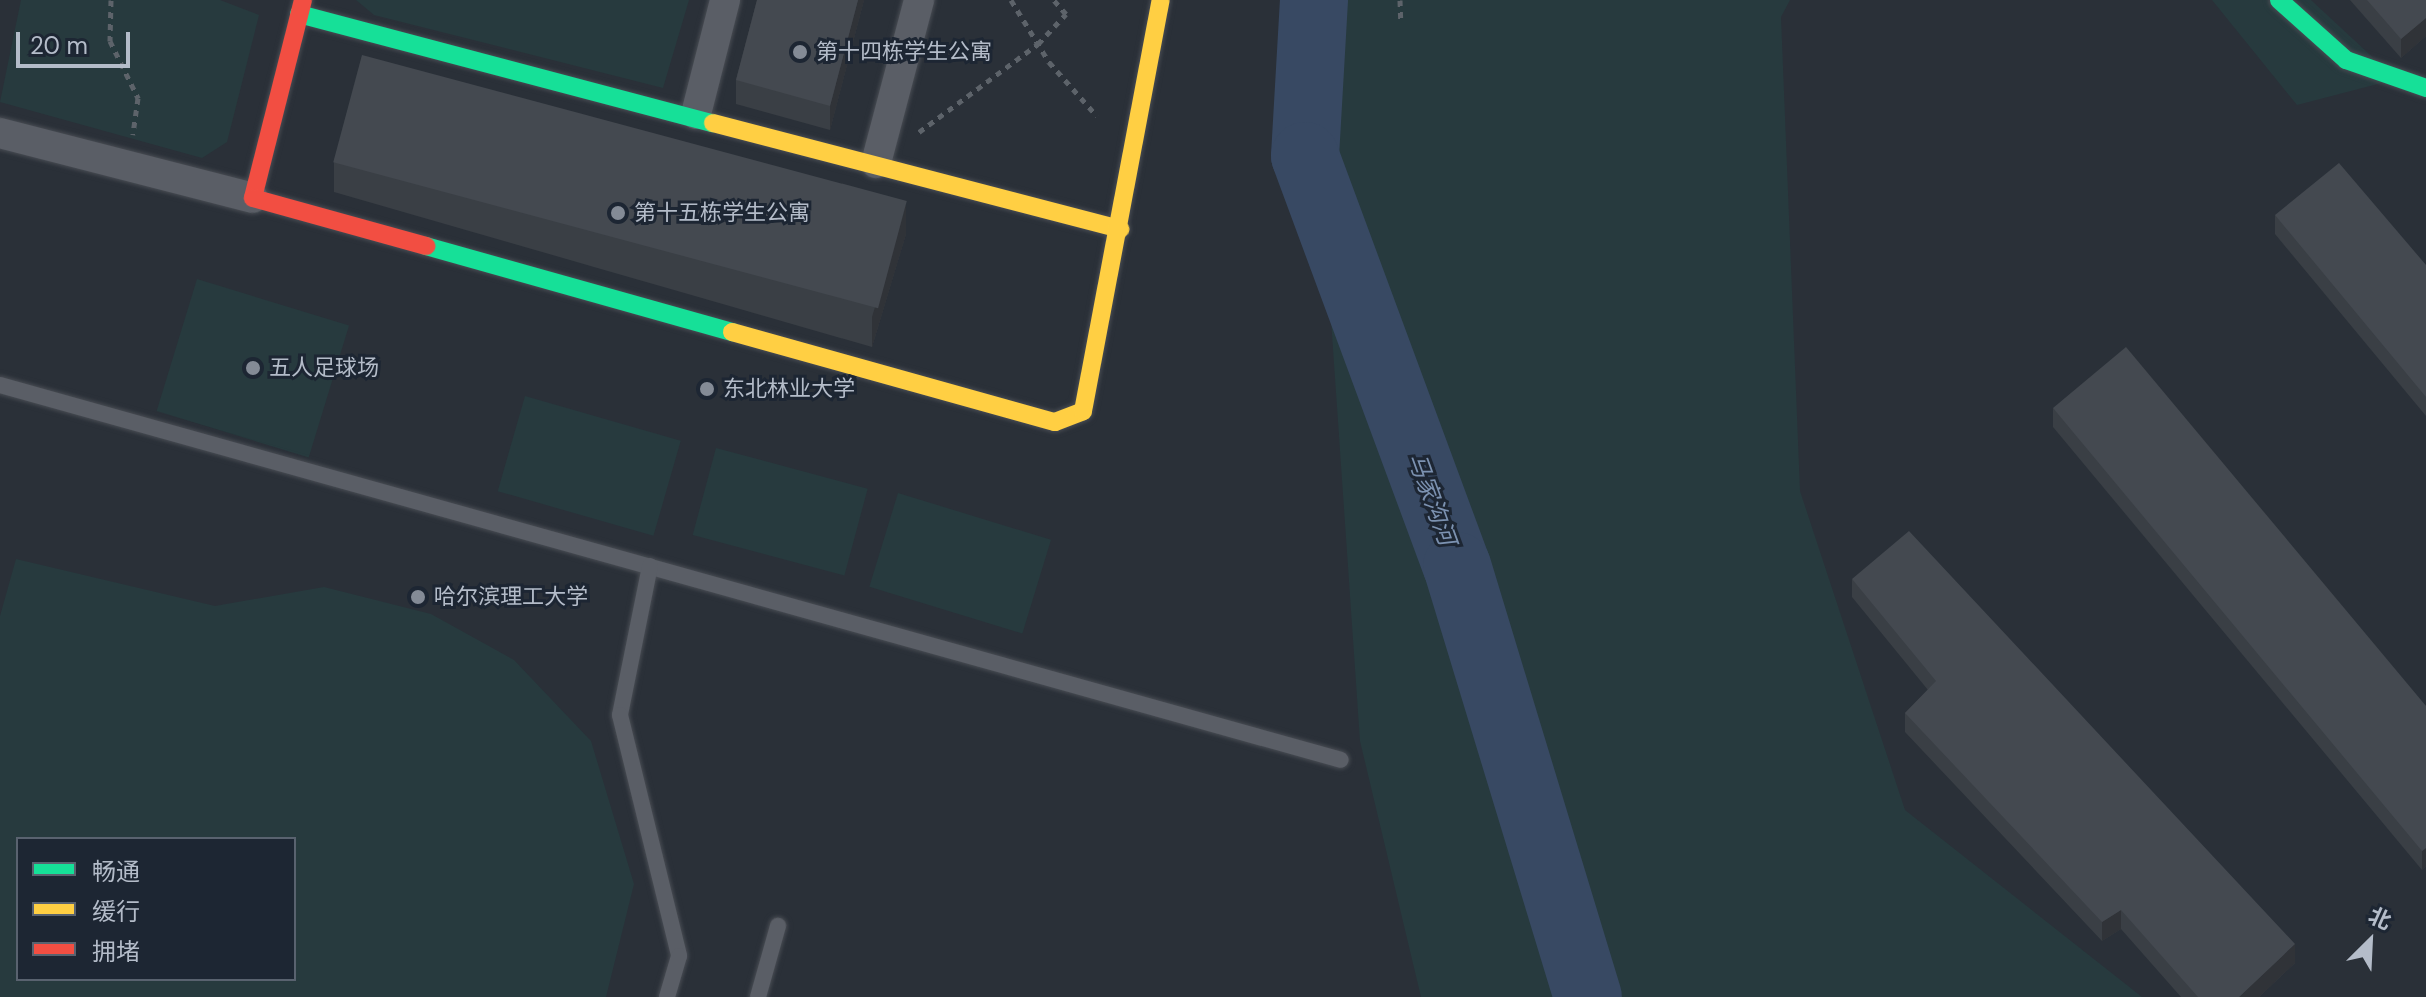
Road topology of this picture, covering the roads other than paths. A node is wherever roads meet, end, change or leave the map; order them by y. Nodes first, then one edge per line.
1 (725, 0) edge
2 (919, 0) edge
3 (1161, 0) edge
4 (2279, 0) edge
5 (301, 7) edge
6 (2426, 88) edge
7 (696, 114) junction
8 (0, 133) edge
9 (876, 163) junction
10 (253, 198) junction
11 (1120, 229) junction
12 (0, 385) edge
13 (650, 566) junction
14 (1341, 760) dead end
15 (778, 926) dead end
16 (667, 997) edge
17 (758, 997) edge

1 - 7 street
2 - 9 street
3 - 11 street
4 - 6 street
5 - 7 street
5 - 10 street
7 - 9 street
8 - 10 street
9 - 11 street
10 - 11 street
12 - 13 lane
13 - 14 lane
13 - 16 lane
15 - 17 lane

